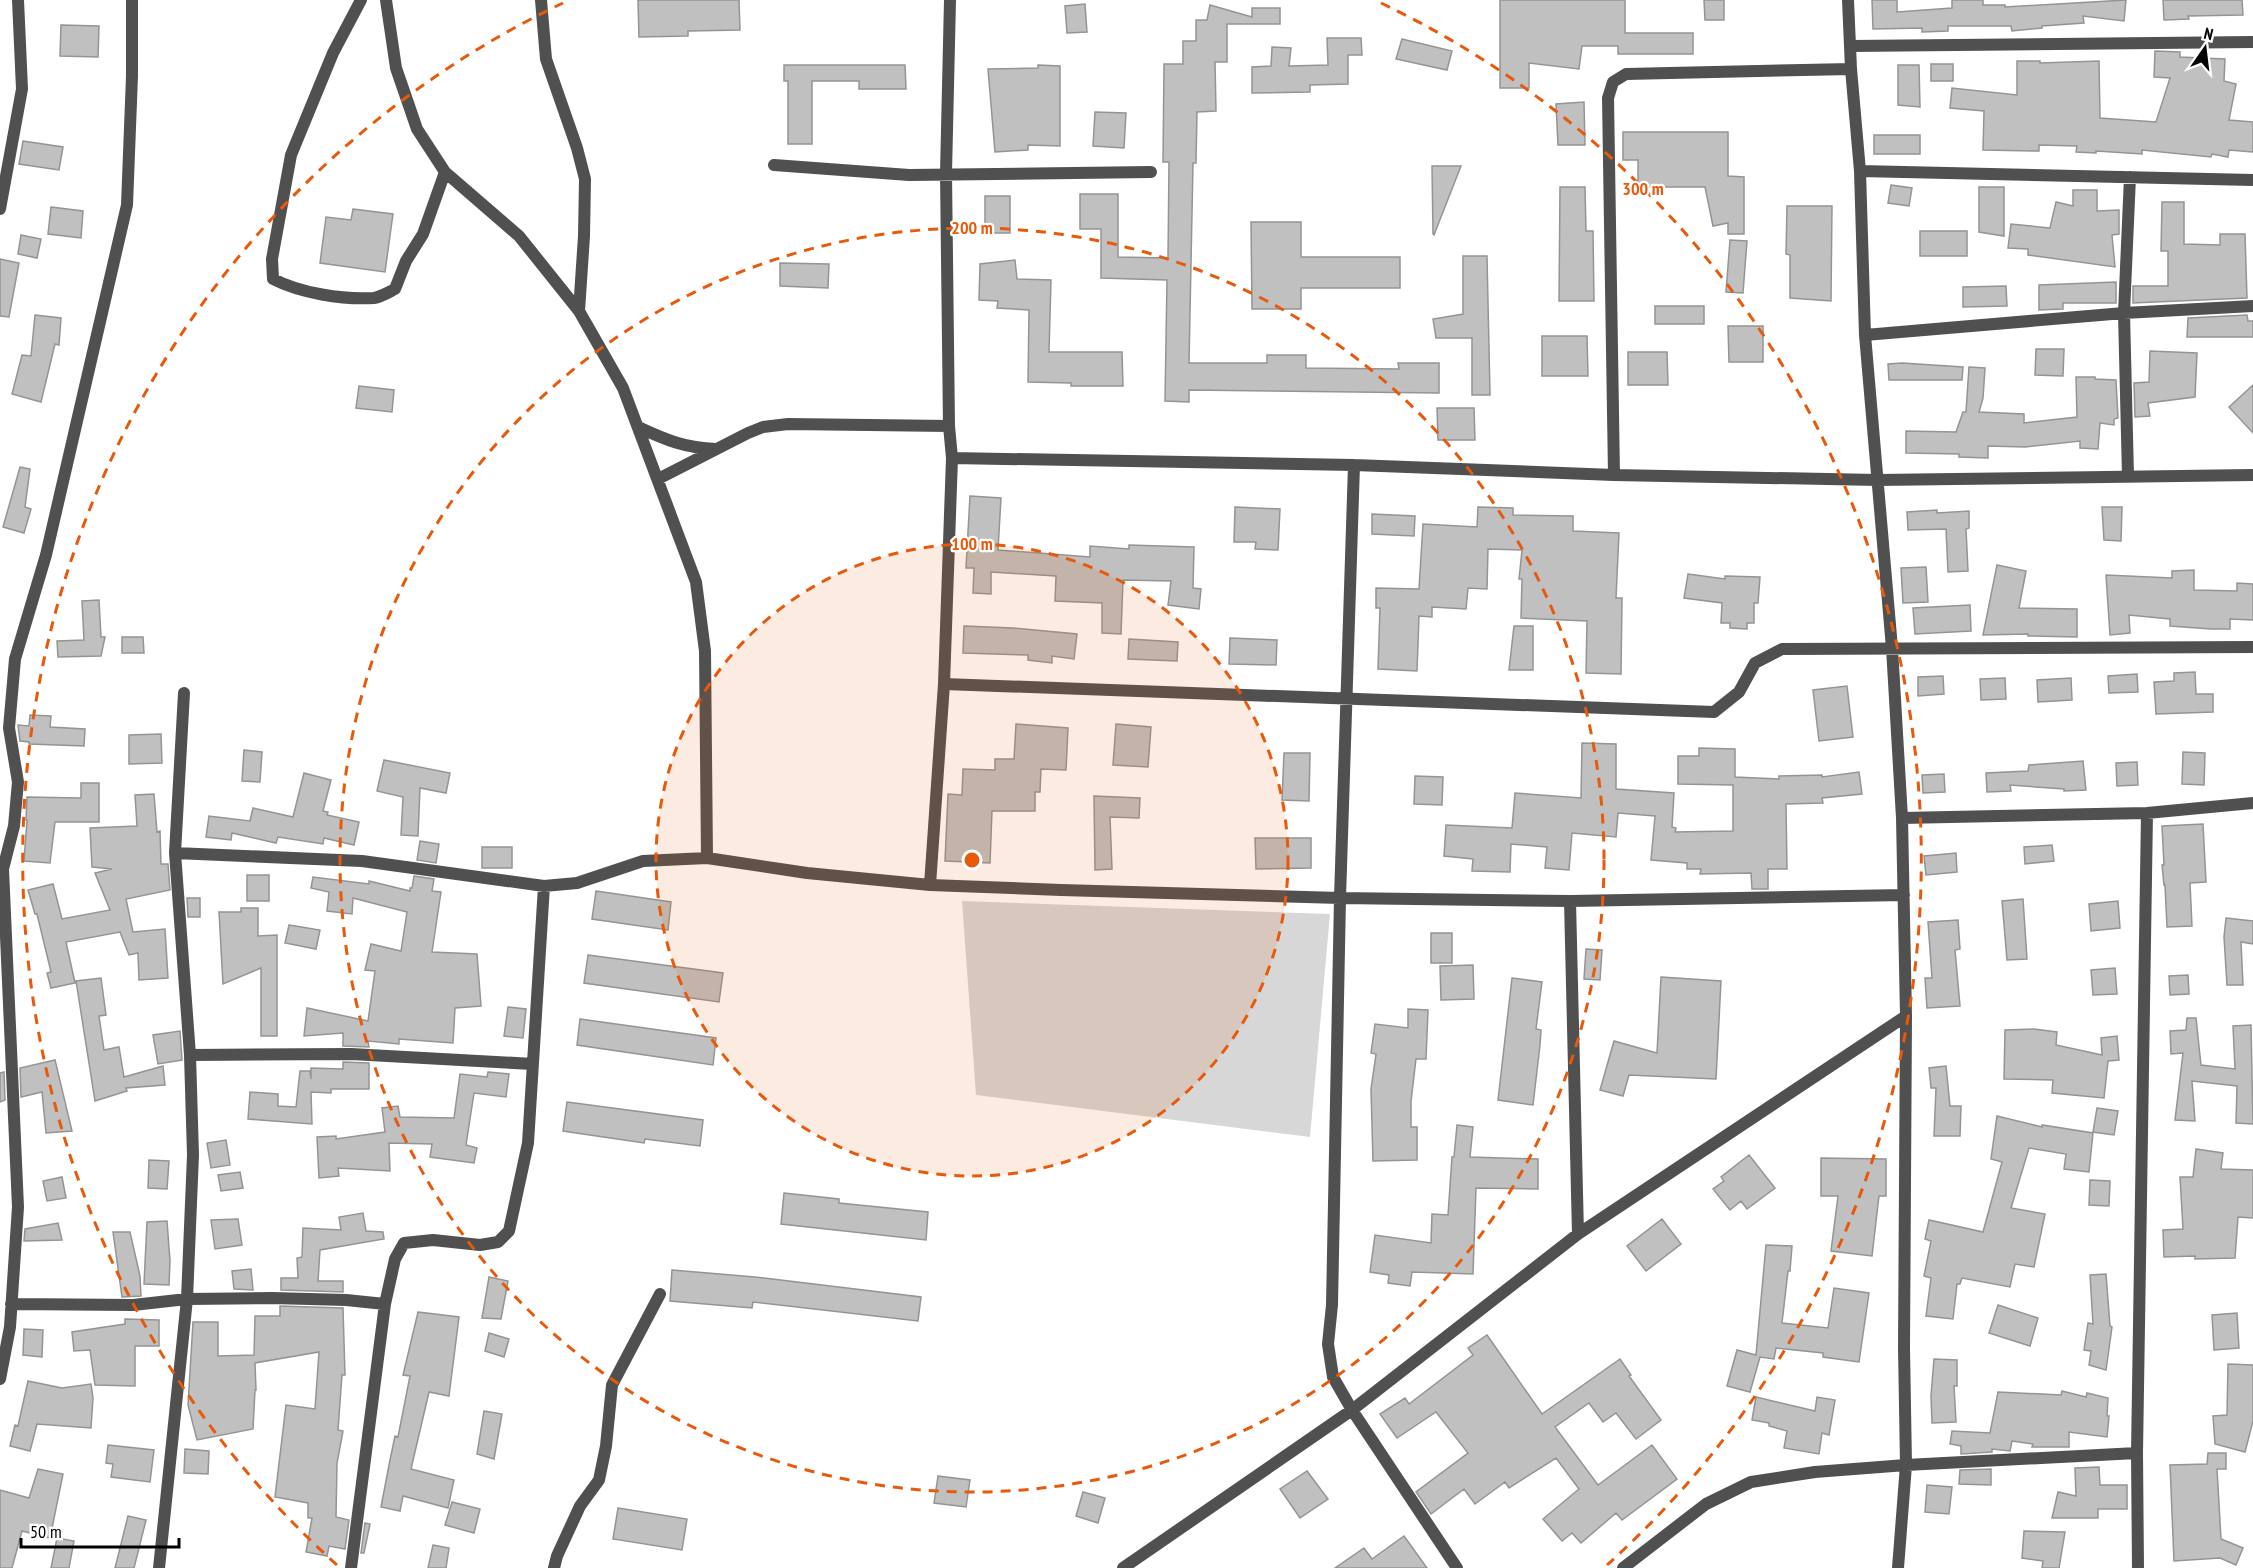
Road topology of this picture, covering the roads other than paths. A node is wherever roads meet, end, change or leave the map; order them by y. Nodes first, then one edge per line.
1 (18, 0) edge
2 (132, 0) edge
3 (361, 0) edge
4 (386, 0) edge
5 (541, 0) edge
6 (950, 0) edge
7 (1848, 0) edge
8 (2253, 42) edge
9 (1850, 46) junction
10 (1851, 69) junction
11 (774, 165) dead end
12 (1860, 171) junction
13 (445, 172) junction
14 (1151, 172) dead end
15 (946, 173) junction
16 (2130, 177) junction
17 (2253, 180) edge
18 (0, 209) edge
19 (2253, 306) edge
20 (579, 310) junction
21 (2124, 313) junction
22 (1865, 335) junction
23 (950, 426) junction
24 (638, 427) junction
25 (718, 448) junction
26 (952, 458) junction
27 (1354, 465) junction
28 (1614, 475) junction
29 (2253, 475) edge
30 (2128, 476) junction
31 (658, 479) junction
32 (1877, 480) junction
33 (2253, 647) edge
34 (1892, 648) junction
35 (944, 684) junction
36 (184, 693) dead end
37 (1347, 699) junction
38 (2253, 803) edge
39 (2147, 813) junction
40 (1902, 818) junction
41 (175, 853) junction
42 (707, 858) junction
43 (930, 885) junction
44 (544, 886) junction
45 (1904, 895) junction
46 (1340, 898) junction
47 (1570, 901) junction
48 (1905, 1016) junction
49 (190, 1055) junction
50 (533, 1064) junction
51 (1578, 1234) junction
52 (660, 1294) dead end
53 (187, 1299) junction
54 (12, 1304) junction
55 (385, 1304) junction
56 (5, 1327) edge
57 (0, 1379) edge
58 (1352, 1410) junction
59 (2137, 1453) junction
60 (1906, 1465) junction
61 (159, 1568) edge
62 (351, 1568) edge
63 (554, 1568) edge
64 (1123, 1568) edge
65 (1457, 1568) edge
66 (1623, 1568) edge
67 (1898, 1568) edge
68 (2138, 1568) edge

1 - 18 street
2 - 54 street
3 - 13 street
4 - 13 street
5 - 20 street
6 - 15 street
7 - 9 street
8 - 9 street
9 - 10 street
10 - 12 street
10 - 28 street
11 - 15 street
12 - 16 street
12 - 22 street
13 - 20 street
14 - 15 street
15 - 23 street
16 - 17 street
16 - 21 street
19 - 21 street
20 - 24 street
21 - 22 street
21 - 30 street
22 - 32 street
23 - 25 street
23 - 26 street
24 - 25 street
24 - 31 street
25 - 31 street
26 - 27 street
26 - 35 street
27 - 28 street
27 - 37 street
28 - 32 street
29 - 30 street
30 - 32 street
31 - 42 street
32 - 34 street
33 - 34 street
34 - 37 street
34 - 40 street
35 - 37 street
35 - 43 street
36 - 41 street
37 - 46 street
38 - 39 street
39 - 40 street
39 - 59 street
40 - 45 street
41 - 44 street
41 - 49 street
42 - 43 street
42 - 44 street
43 - 46 street
44 - 50 street
45 - 47 street
45 - 48 street
46 - 47 street
46 - 58 street
47 - 51 street
48 - 51 street
48 - 60 street
49 - 50 street
49 - 53 street
50 - 55 street
51 - 58 street
52 - 63 street
53 - 54 street
53 - 55 street
53 - 61 street
54 - 56 street
55 - 62 street
56 - 57 street
58 - 64 street
58 - 65 street
59 - 60 street
59 - 68 street
60 - 66 street
60 - 67 street

